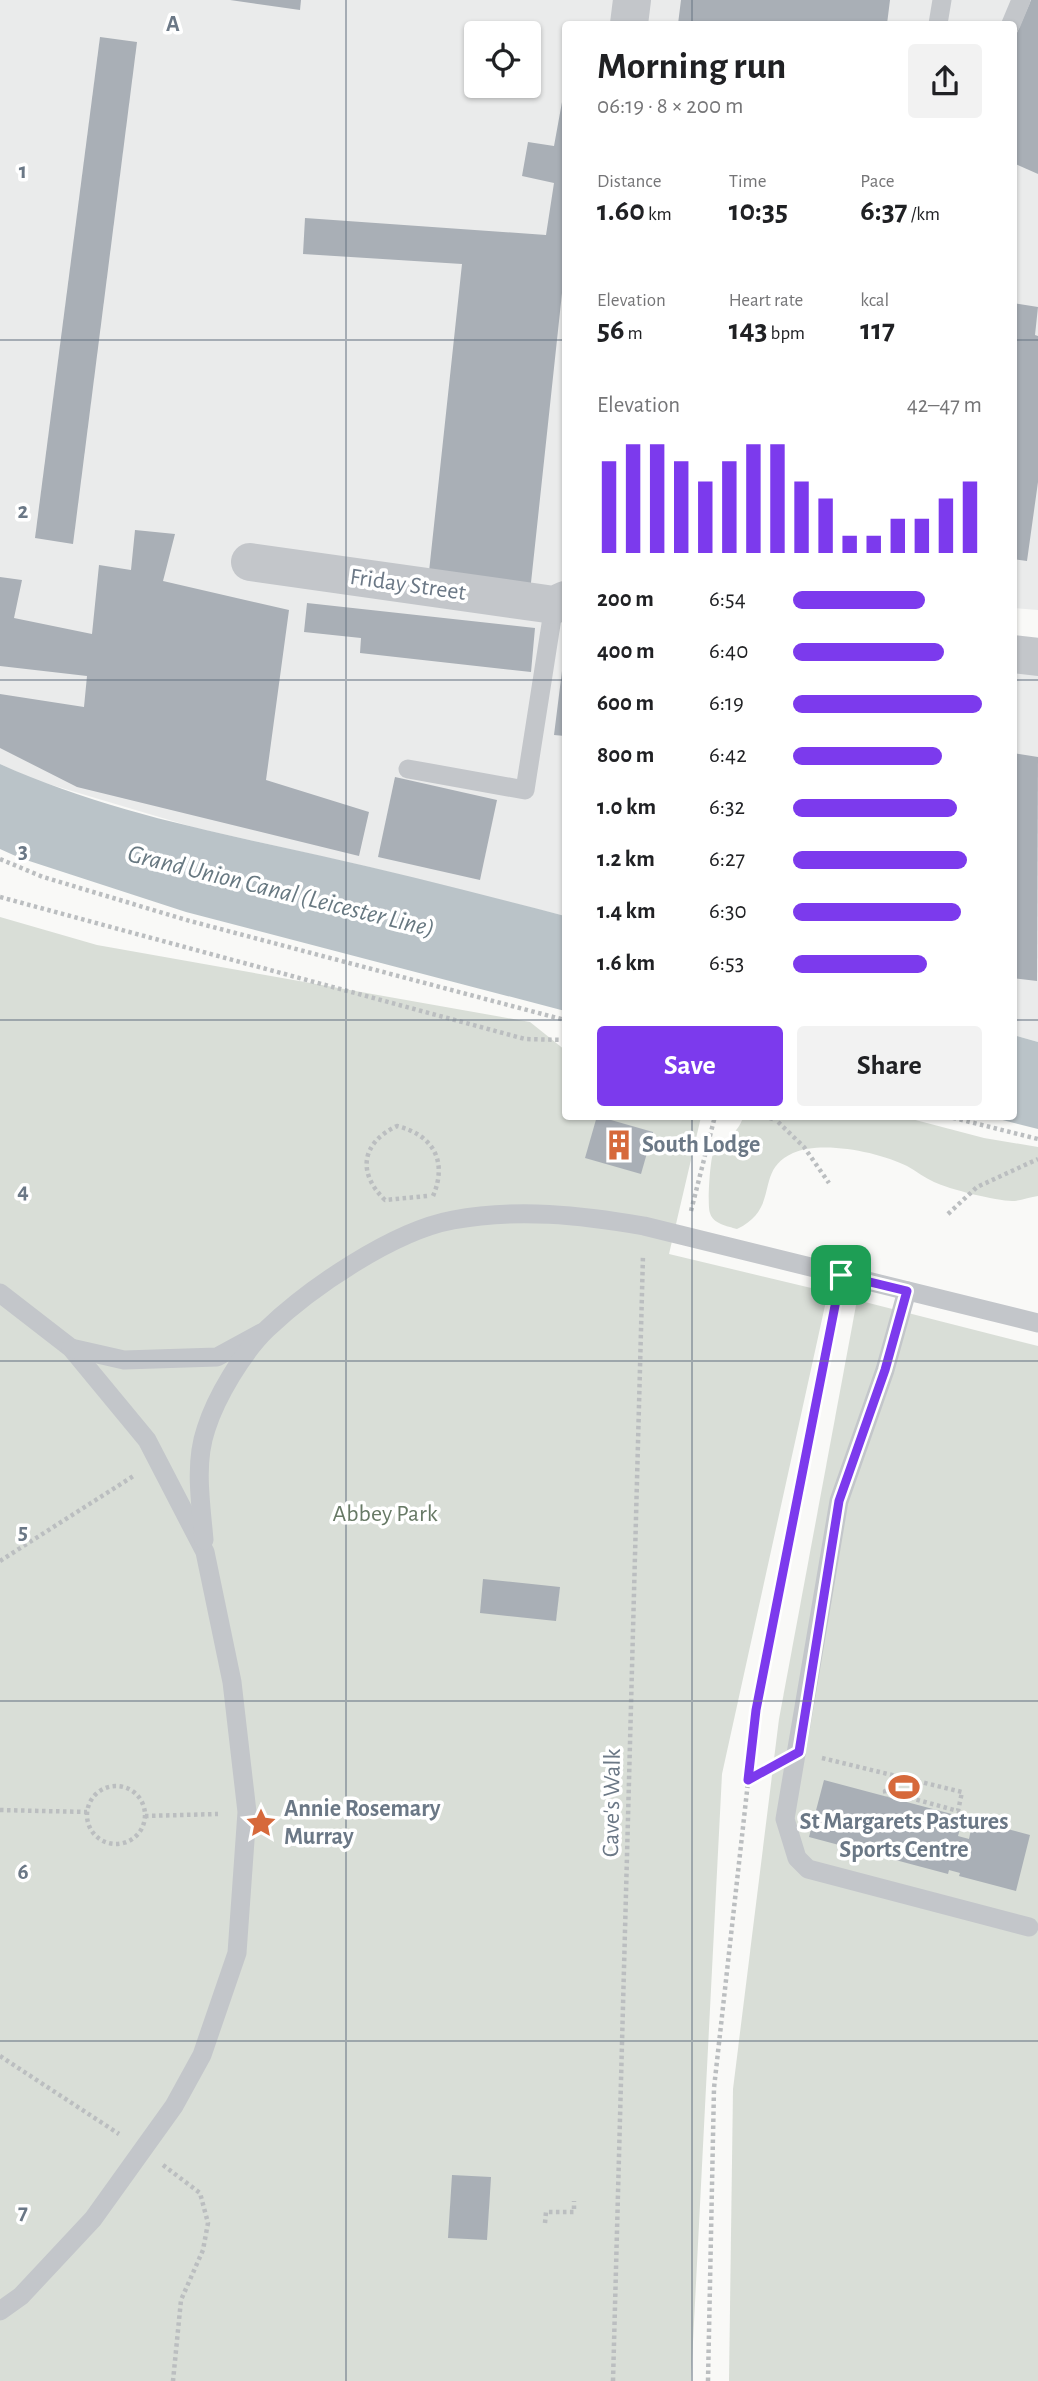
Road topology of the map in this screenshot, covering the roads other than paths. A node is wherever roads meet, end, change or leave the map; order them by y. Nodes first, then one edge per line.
1 (632, 0) edge
2 (942, 0) edge
3 (1021, 0) edge
4 (629, 21) edge
5 (938, 21) edge
6 (1012, 21) edge
7 (250, 562) dead end
8 (560, 603) edge
9 (1017, 654) edge
10 (1038, 657) edge
11 (408, 769) dead end
12 (907, 1291) junction
13 (0, 1293) edge
14 (1038, 1323) edge
15 (265, 1331) junction
16 (71, 1348) junction
17 (205, 1552) junction
18 (1029, 1927) dead end
19 (0, 2311) edge

1 - 4 street
2 - 5 lane
3 - 6 lane
7 - 8 street, Friday Street
8 - 11 lane
9 - 10 street
12 - 14 lane
12 - 15 lane
12 - 18 lane
13 - 16 lane
15 - 16 lane
15 - 17 lane
16 - 17 lane
17 - 19 lane

